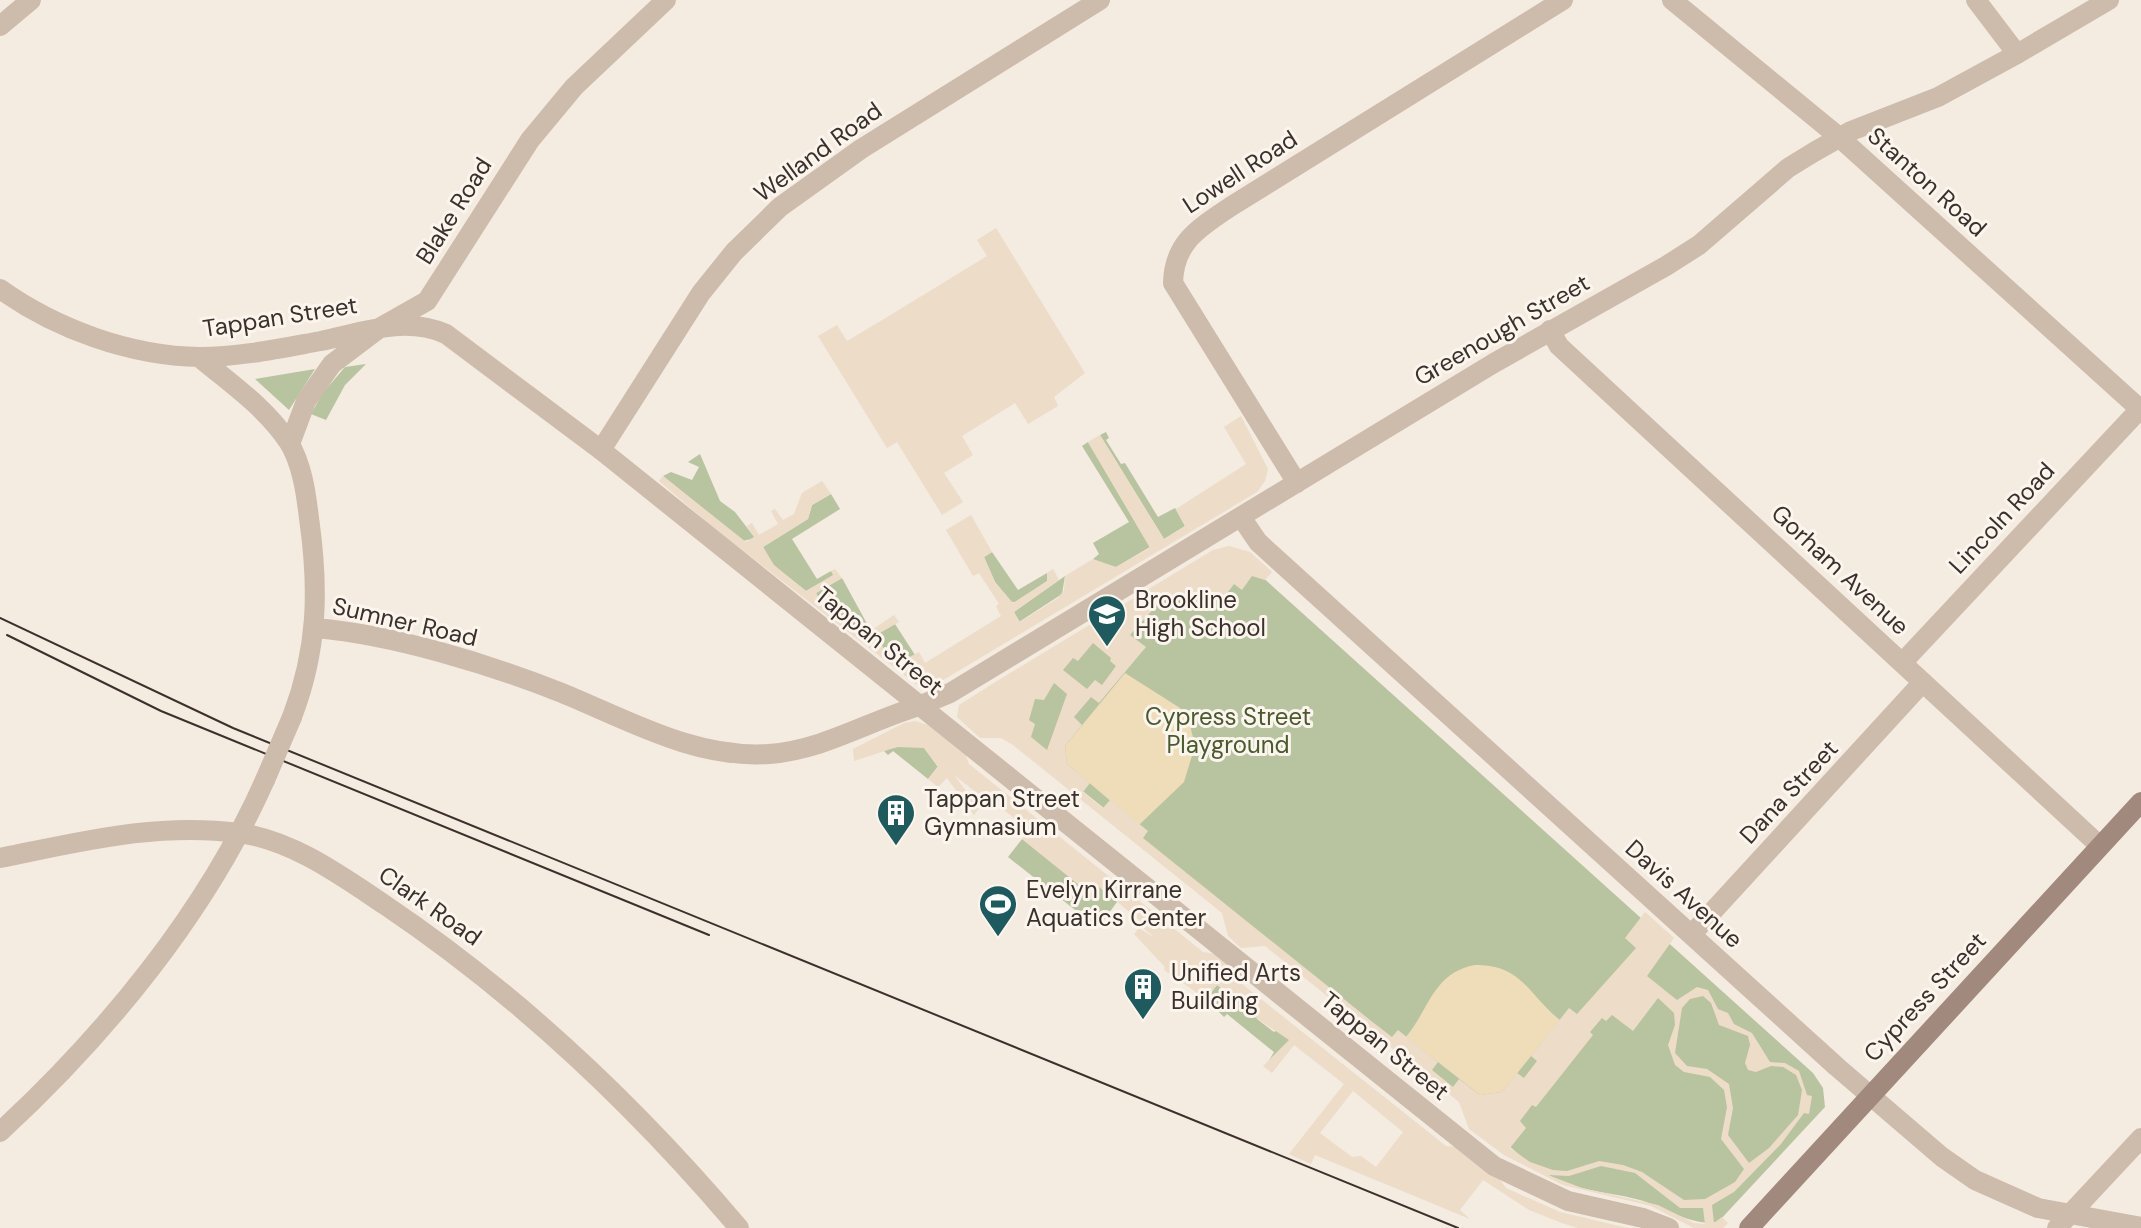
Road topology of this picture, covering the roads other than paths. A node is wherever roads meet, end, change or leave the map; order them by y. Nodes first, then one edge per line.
1 (31, 0) edge
2 (666, 0) edge
3 (1100, 0) edge
4 (1563, 0) edge
5 (1672, 0) edge
6 (1976, 0) edge
7 (2109, 0) edge
8 (0, 26) edge
9 (2017, 54) junction
10 (1839, 137) junction
11 (0, 289) edge
12 (381, 327) junction
13 (1550, 330) junction
14 (199, 357) junction
15 (2140, 410) edge
16 (290, 444) junction
17 (601, 450) junction
18 (1297, 483) junction
19 (1241, 517) junction
20 (316, 628) junction
21 (1902, 663) junction
22 (1923, 682) junction
23 (919, 706) junction
24 (2141, 802) edge
25 (239, 833) junction
26 (2100, 846) junction
27 (0, 858) edge
28 (1691, 935) junction
29 (1869, 1096) junction
30 (0, 1132) edge
31 (2141, 1138) edge
32 (2062, 1222) edge
33 (2141, 1227) edge
34 (739, 1228) edge
35 (1669, 1228) edge
36 (1749, 1228) edge

1 - 8 street
2 - 12 street, Blake Road
3 - 17 street, Welland Road
4 - 18 street, Lowell Road
5 - 10 street, Stanton Road
6 - 9 street
7 - 9 street, Greenough Street
9 - 10 street, Greenough Street
10 - 13 street, Greenough Street
10 - 15 street, Stanton Road
11 - 14 street, Tappan Street
12 - 14 street, Tappan Street
12 - 16 street, Blake Road
12 - 17 street, Tappan Street
13 - 18 street, Greenough Street
13 - 21 street, Gorham Avenue
14 - 16 street
15 - 21 street, Lincoln Road
16 - 20 street
17 - 23 street, Tappan Street
18 - 19 street, Greenough Street
19 - 23 street, Greenough Street
19 - 28 street, Davis Avenue
20 - 23 street, Sumner Road
20 - 25 street, Sumner Road, bridge
21 - 22 street, Gorham Avenue
22 - 26 street, Gorham Avenue
22 - 28 street, Dana Street
23 - 35 street, Tappan Street
24 - 26 main road, Cypress Street
25 - 27 street, Clark Road
25 - 30 street, Sumner Road
25 - 34 street, Clark Road
26 - 29 main road, Cypress Street
28 - 29 street, Davis Avenue
29 - 32 street, Davis Avenue
29 - 36 main road, Cypress Street
31 - 32 street
32 - 33 street, Davis Avenue

